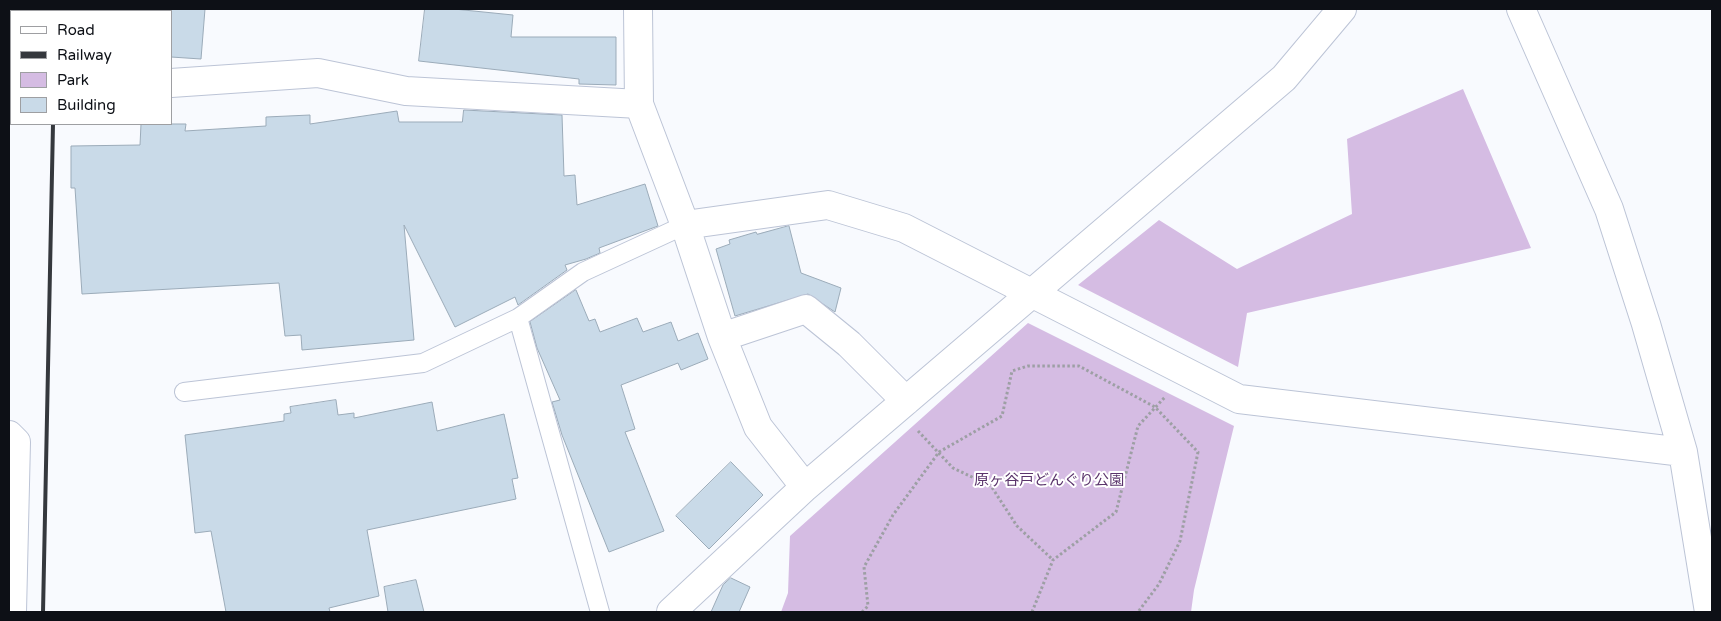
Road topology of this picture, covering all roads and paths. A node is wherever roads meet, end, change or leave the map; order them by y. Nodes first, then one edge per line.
1 (638, 9) edge
2 (1342, 9) edge
3 (1521, 9) edge
4 (172, 83) edge
5 (639, 104) junction
6 (685, 224) junction
7 (1034, 293) junction
8 (518, 318) junction
9 (722, 338) junction
10 (1187, 372) junction
11 (184, 392) dead end
12 (906, 401) junction
13 (1155, 407) junction
14 (9, 435) edge
15 (939, 452) junction
16 (1683, 452) junction
17 (805, 487) junction
18 (1706, 553) edge
19 (1053, 560) junction
20 (12, 612) edge
21 (600, 612) edge
22 (671, 612) edge
23 (862, 612) edge
24 (1032, 612) edge
25 (1138, 612) edge
26 (1709, 612) edge

1 - 5 street
2 - 7 street
3 - 16 street
4 - 5 street
5 - 6 street
6 - 7 street
6 - 8 lane
6 - 9 street
7 - 10 street
7 - 12 street
8 - 11 lane
8 - 21 lane
9 - 12 street
9 - 17 street
10 - 13 path
10 - 16 street
12 - 17 street
13 - 15 path
13 - 19 path
13 - 25 path
14 - 20 street
15 - 19 path
15 - 23 path
16 - 18 street
17 - 22 street
18 - 26 street
19 - 24 path

